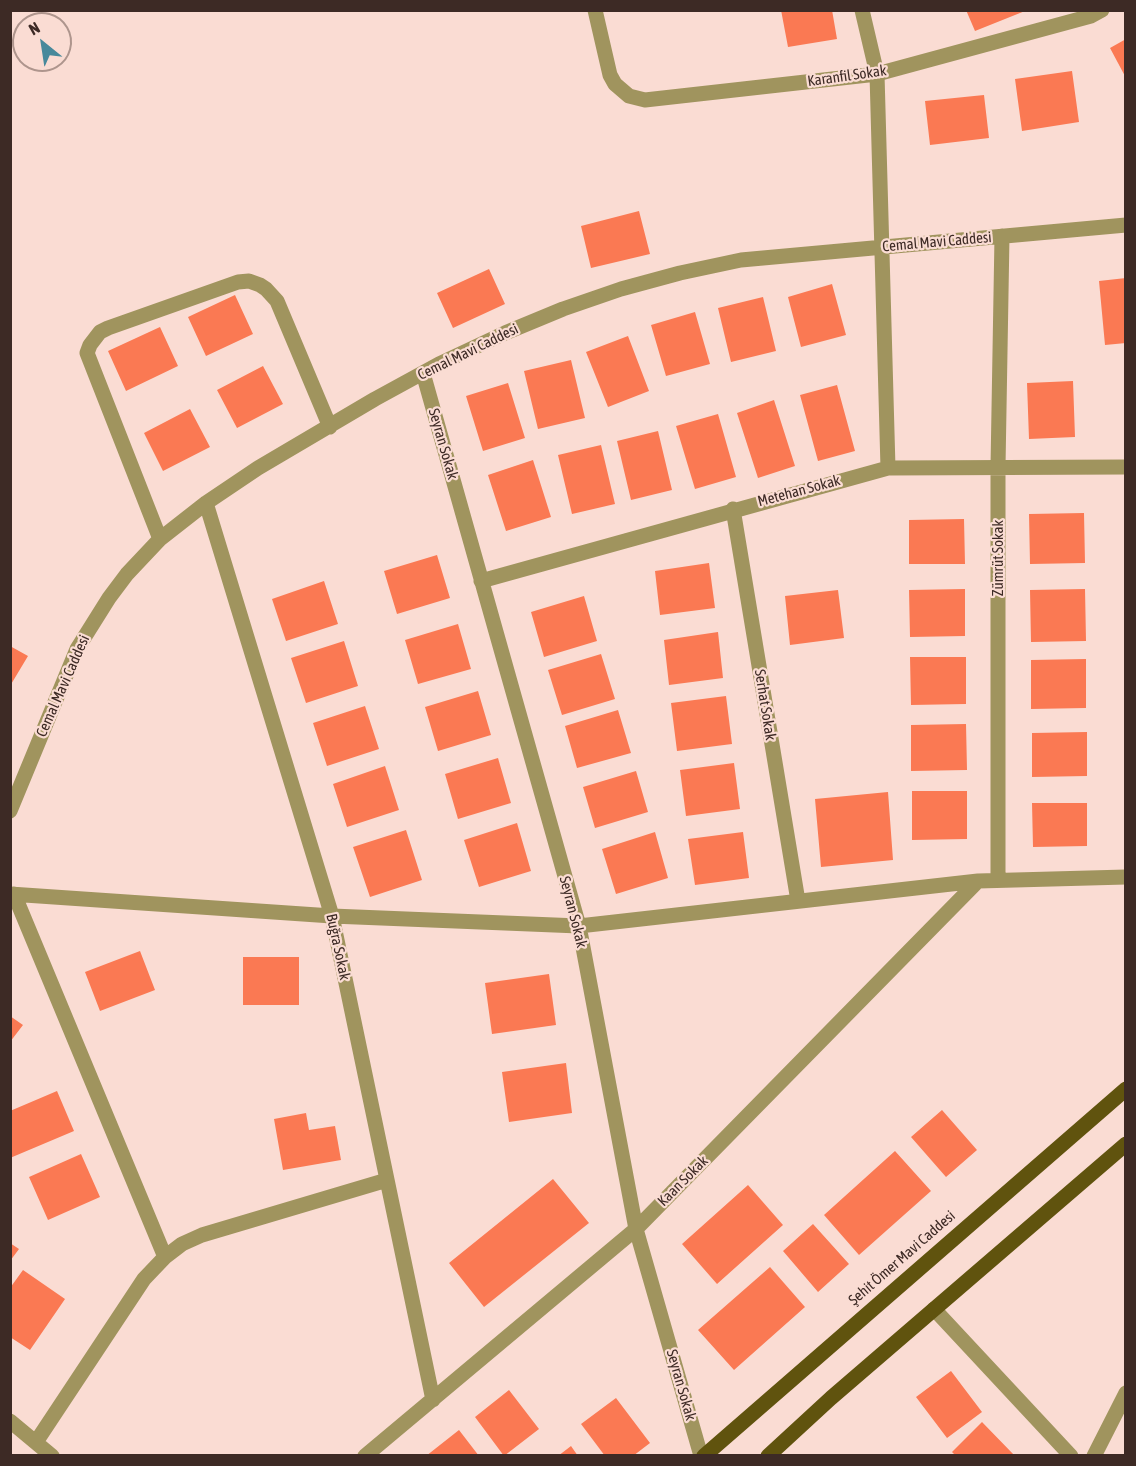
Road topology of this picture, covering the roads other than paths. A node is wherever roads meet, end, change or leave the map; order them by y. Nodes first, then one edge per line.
1 (595, 10) edge
2 (862, 10) edge
3 (1102, 10) edge
4 (877, 74) junction
5 (1125, 225) edge
6 (1002, 236) junction
7 (882, 247) junction
8 (423, 373) junction
9 (330, 427) junction
10 (998, 467) junction
11 (1125, 467) edge
12 (888, 468) junction
13 (206, 503) junction
14 (733, 509) junction
15 (160, 539) junction
16 (481, 581) junction
17 (10, 810) edge
18 (1125, 877) edge
19 (999, 880) junction
20 (978, 881) junction
21 (12, 894) edge
22 (798, 901) junction
23 (332, 916) junction
24 (579, 926) junction
25 (1125, 1089) edge
26 (1125, 1144) edge
27 (387, 1179) junction
28 (636, 1229) junction
29 (165, 1257) junction
30 (934, 1309) junction
31 (1125, 1393) edge
32 (433, 1400) junction
33 (10, 1421) edge
34 (36, 1442) junction
35 (52, 1455) edge
36 (365, 1455) edge
37 (702, 1455) edge
38 (768, 1455) edge
39 (1071, 1455) edge
40 (1094, 1455) edge

1 - 4 street, Karanfil Sokak
2 - 4 street
3 - 4 street, Karanfil Sokak
4 - 7 street
5 - 6 street, Cemal Mavi Caddesi
6 - 7 street, Cemal Mavi Caddesi
6 - 10 street, Zümrüt Sokak
7 - 8 street, Cemal Mavi Caddesi
7 - 12 street
8 - 9 street, Cemal Mavi Caddesi
8 - 16 street, Seyran Sokak
9 - 13 street, Cemal Mavi Caddesi
9 - 15 street
10 - 11 street, Metehan Sokak
10 - 12 street, Metehan Sokak
10 - 19 street, Zümrüt Sokak
12 - 14 street, Metehan Sokak
13 - 15 street, Cemal Mavi Caddesi
13 - 23 street, Buğra Sokak
14 - 16 street, Metehan Sokak
14 - 22 street, Serhat Sokak
15 - 17 street, Cemal Mavi Caddesi
16 - 24 street, Seyran Sokak
18 - 19 street
19 - 20 street
20 - 22 street
20 - 28 street, Kaan Sokak
21 - 23 street
21 - 29 street
22 - 24 street
23 - 24 street
23 - 27 street, Buğra Sokak
24 - 28 street, Seyran Sokak
25 - 37 main road, Şehit Ömer Mavi Caddesi
26 - 30 main road
27 - 29 street
27 - 32 street, Buğra Sokak
28 - 32 street, Kaan Sokak
28 - 37 street, Seyran Sokak
29 - 34 street
30 - 38 main road
30 - 39 street
31 - 40 street
32 - 36 street, Kaan Sokak
33 - 34 street
34 - 35 street

